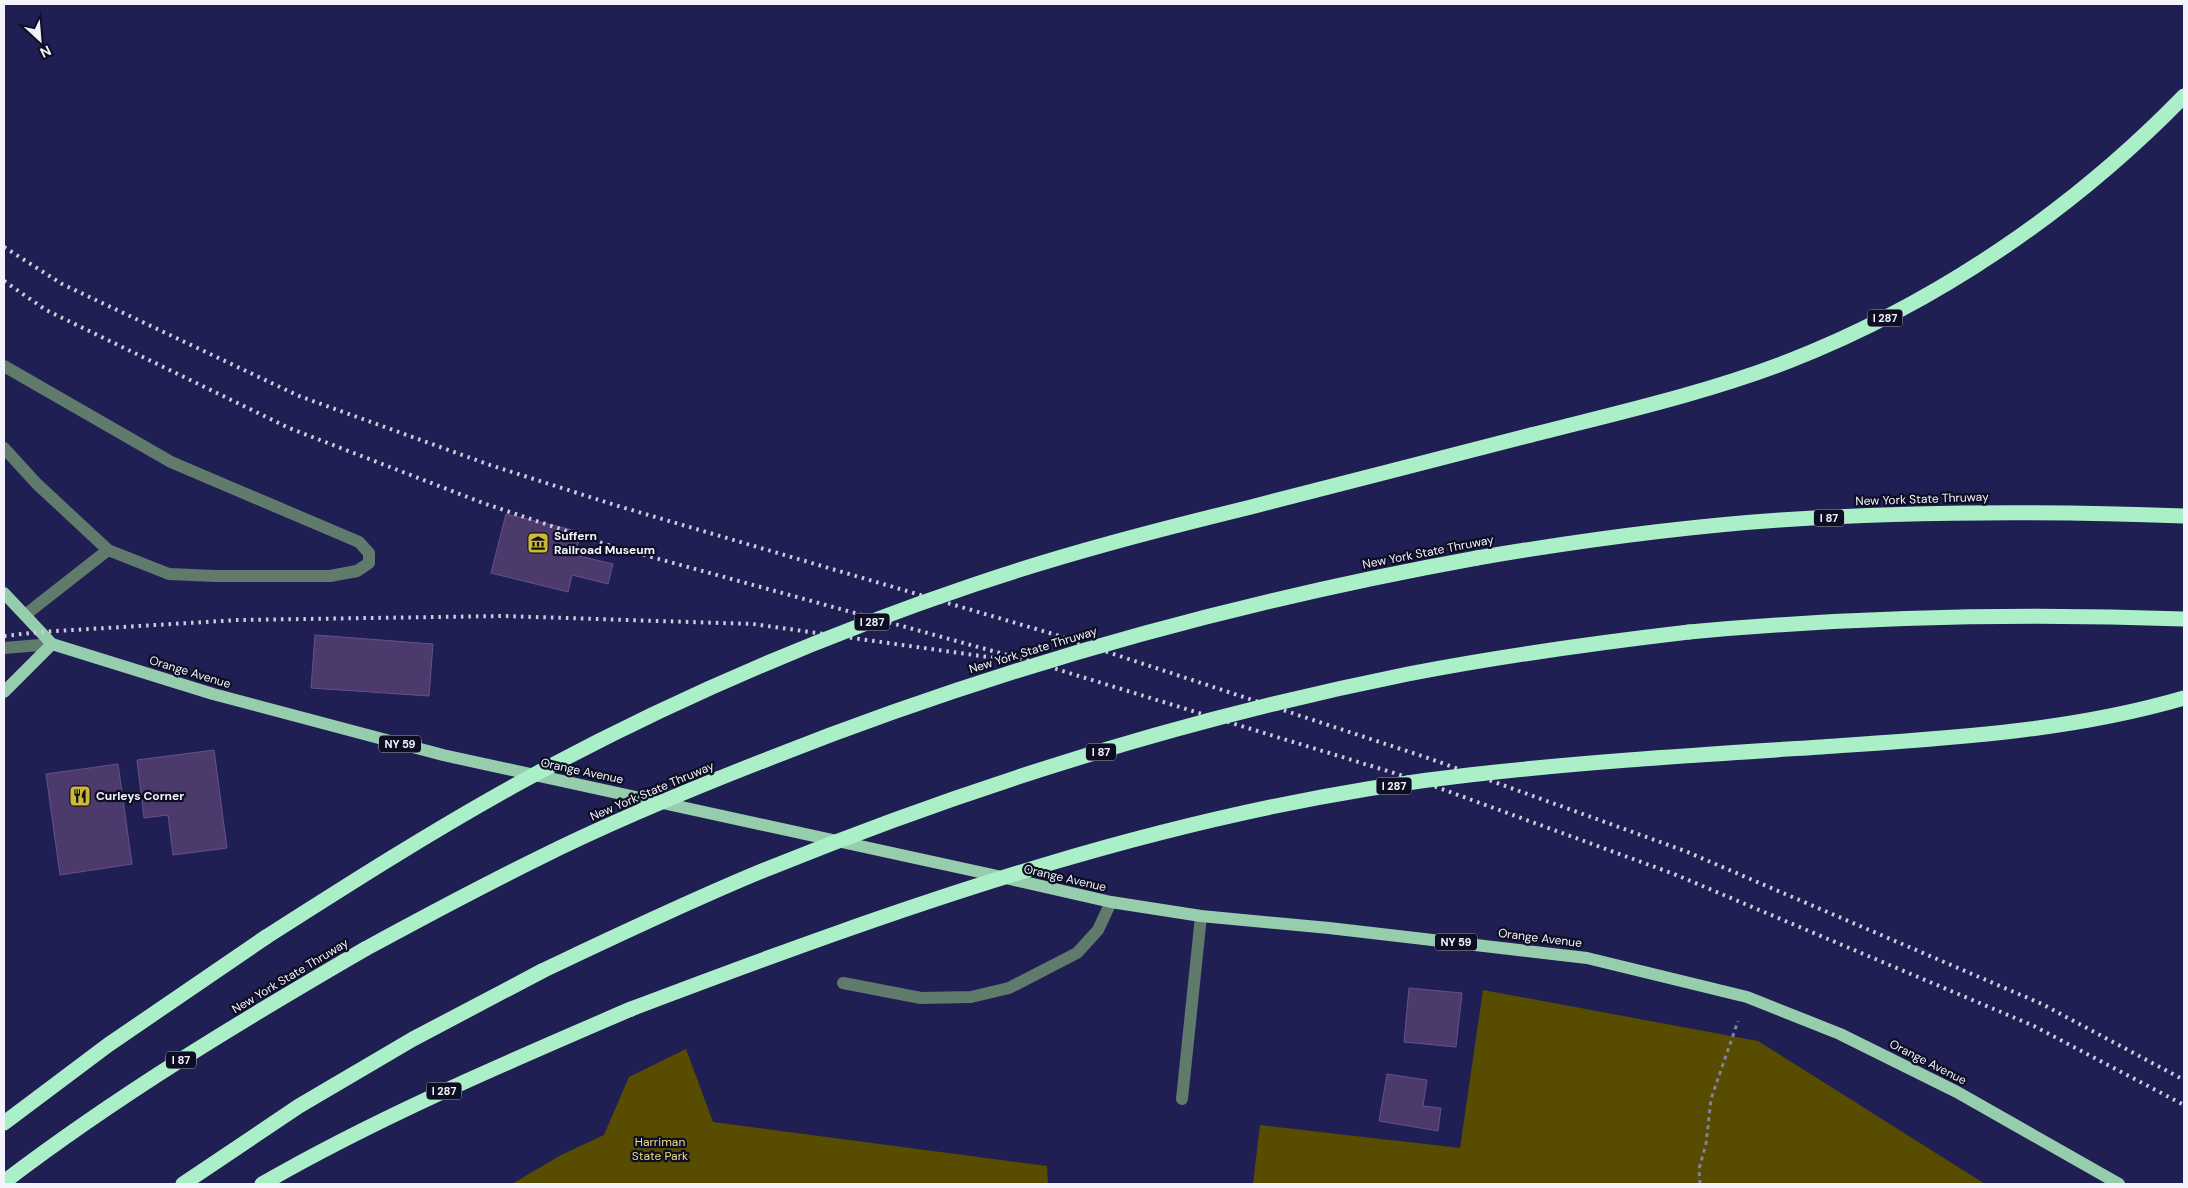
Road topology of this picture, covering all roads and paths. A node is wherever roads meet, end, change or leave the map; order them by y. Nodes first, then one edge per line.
1 (2184, 96) edge
2 (4, 366) edge
3 (4, 448) edge
4 (2184, 516) edge
5 (108, 550) junction
6 (4, 593) edge
7 (25, 615) junction
8 (2184, 619) edge
9 (52, 644) junction
10 (4, 648) edge
11 (4, 692) edge
12 (2184, 698) edge
13 (1111, 902) junction
14 (1200, 916) junction
15 (843, 983) dead end
16 (1747, 997) junction
17 (1182, 1099) dead end
18 (4, 1123) edge
19 (4, 1182) edge
20 (183, 1184) edge
21 (262, 1184) edge
22 (1700, 1184) edge
23 (2119, 1184) edge

1 - 18 highway, I 287, bridge
2 - 5 street
3 - 5 street
4 - 19 highway, New York State Thruway / I 87, bridge
5 - 7 street
6 - 7 main road, Orange Avenue
7 - 9 main road, Orange Avenue
8 - 20 highway, I 87, bridge
9 - 10 street
9 - 11 main road
9 - 13 main road, Orange Avenue / NY 59
12 - 21 highway, I 287, bridge
13 - 14 main road, Orange Avenue / NY 59
13 - 15 street
14 - 16 main road, Orange Avenue / NY 59
14 - 17 street
16 - 22 path
16 - 23 main road, Orange Avenue / NY 59

